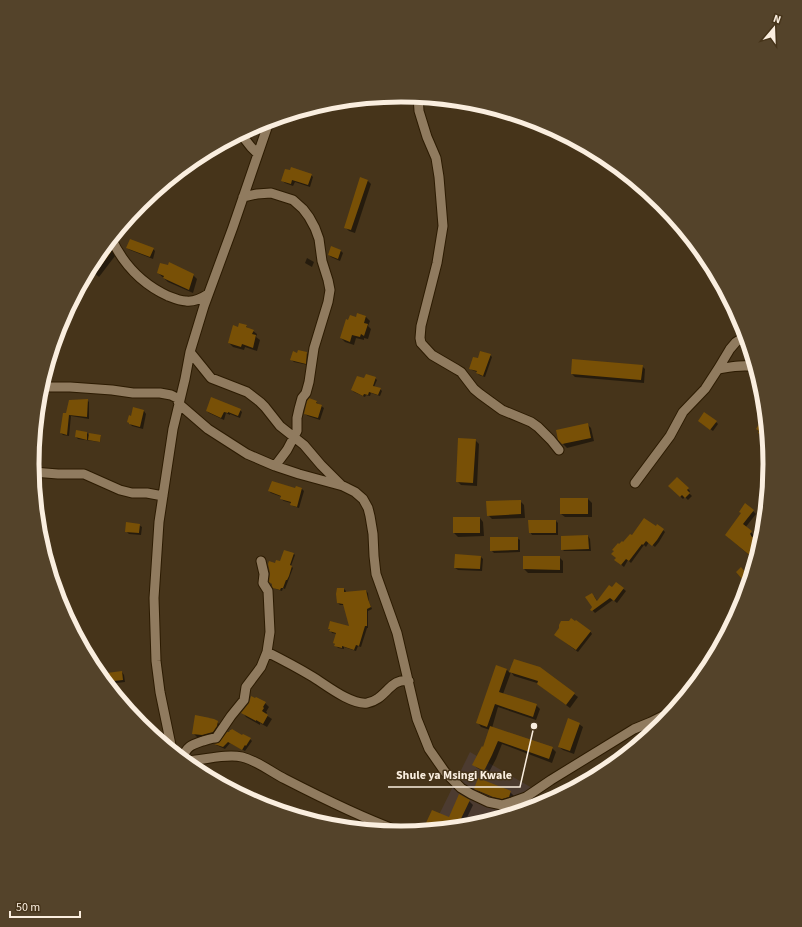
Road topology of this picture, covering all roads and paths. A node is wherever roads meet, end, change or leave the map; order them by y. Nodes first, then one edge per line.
1 (418, 102) edge
2 (267, 127) edge
3 (244, 138) edge
4 (258, 154) junction
5 (243, 197) junction
6 (114, 243) edge
7 (208, 294) junction
8 (741, 340) edge
9 (190, 352) junction
10 (750, 366) edge
11 (718, 369) junction
12 (47, 387) edge
13 (179, 404) junction
14 (293, 437) junction
15 (559, 450) dead end
16 (275, 466) junction
17 (39, 473) edge
18 (635, 483) dead end
19 (343, 486) junction
20 (163, 496) junction
21 (261, 561) dead end
22 (267, 652) junction
23 (409, 681) junction
24 (657, 719) edge
25 (170, 743) edge
26 (184, 753) edge
27 (194, 760) edge
28 (383, 825) edge

1 - 15 street
2 - 4 street
3 - 4 street
4 - 5 street
5 - 7 street
5 - 14 street
6 - 7 street
7 - 9 street
8 - 11 street
9 - 13 street
9 - 14 street
10 - 11 street
11 - 18 street
12 - 13 street
13 - 16 street
13 - 20 street
14 - 16 street
14 - 19 street
16 - 19 street
17 - 20 street
19 - 23 street
20 - 25 street
21 - 22 street
22 - 23 street
22 - 26 street
23 - 24 street
27 - 28 street

